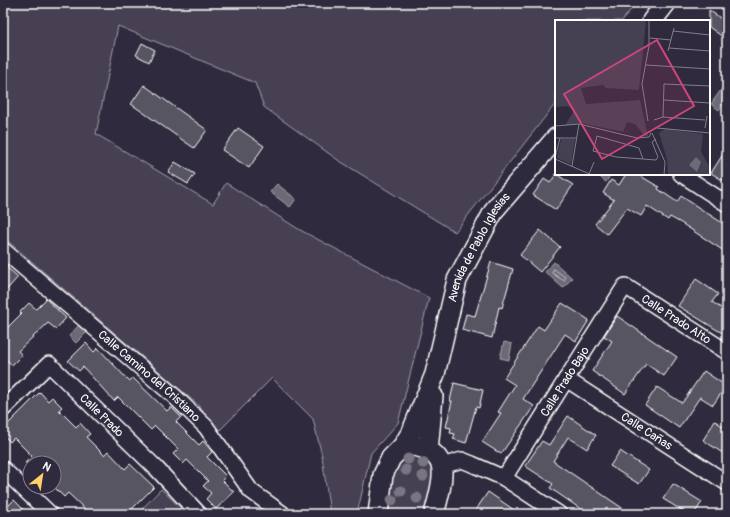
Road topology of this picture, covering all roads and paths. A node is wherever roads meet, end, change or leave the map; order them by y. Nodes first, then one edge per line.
1 (666, 3) edge
2 (653, 20) edge
3 (555, 139) edge
4 (683, 175) edge
5 (727, 204) edge
6 (3, 250) edge
7 (625, 286) joint
8 (727, 352) edge
9 (435, 374) junction
10 (566, 379) junction
11 (3, 409) edge
12 (403, 446) junction
13 (428, 451) junction
14 (442, 466) junction
15 (3, 469) edge
16 (504, 478) junction
17 (727, 483) edge
18 (50, 514) edge
19 (199, 514) edge
20 (283, 514) edge
21 (378, 514) edge
22 (434, 514) edge
23 (559, 514) edge

1 - 2 main road
3 - 9 main road, Avenida de Pablo Iglesias
4 - 5 street
6 - 20 street, Calle Camino del Cristiano
7 - 8 street, Calle Prado Alto
7 - 10 street, Calle Prado Bajo
9 - 12 main road, Avenida de Pablo Iglesias
9 - 13 main road, Avenida de Pablo Iglesias
10 - 16 street, Calle Prado Bajo
10 - 17 street, Calle Cañas
11 - 19 street, Calle Prado
12 - 13 main road
12 - 21 main road, Avenida de Pablo Iglesias
13 - 14 main road
14 - 16 street
14 - 22 main road
15 - 18 street
16 - 23 street

